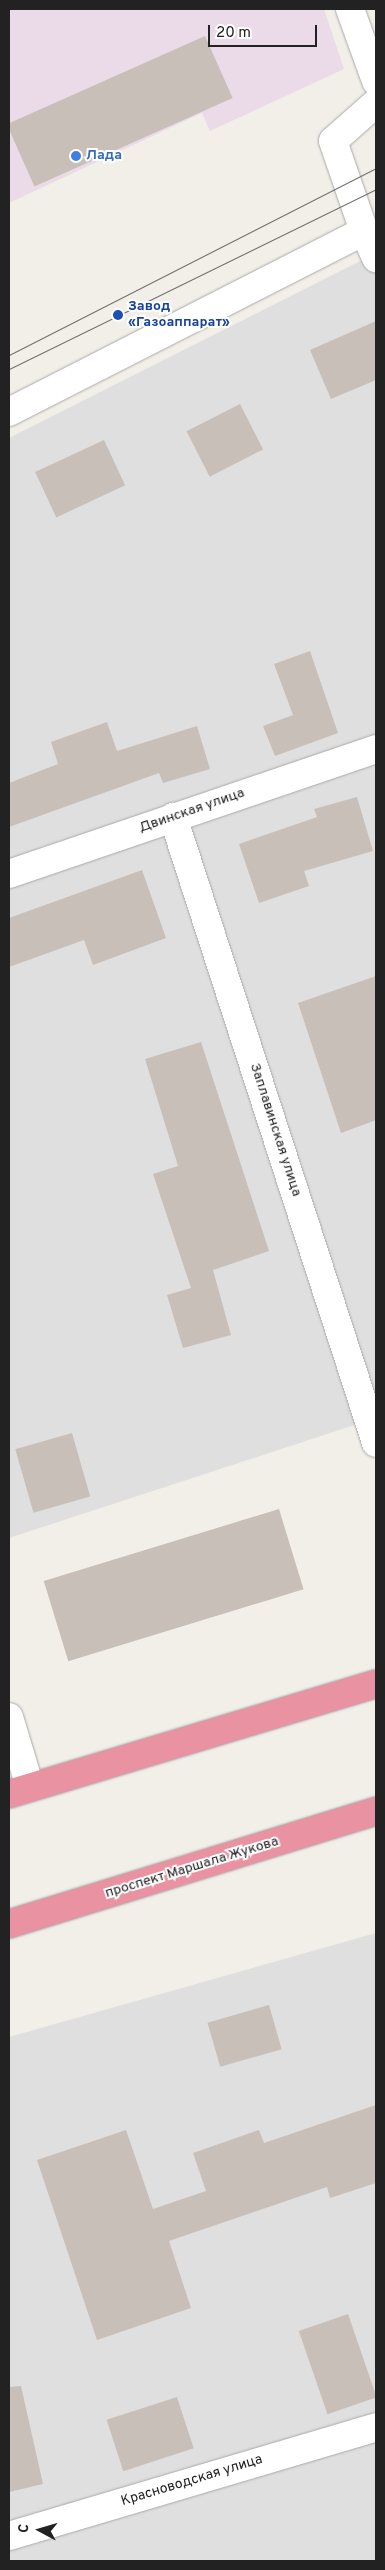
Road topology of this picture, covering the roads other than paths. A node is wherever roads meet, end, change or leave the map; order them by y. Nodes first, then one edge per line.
1 (350, 9) edge
2 (376, 81) edge
3 (376, 104) edge
4 (364, 231) junction
5 (376, 258) edge
6 (9, 412) edge
7 (376, 749) edge
8 (173, 817) junction
9 (9, 874) edge
10 (376, 1443) edge
11 (376, 1684) edge
12 (9, 1716) edge
13 (20, 1790) edge
14 (376, 1811) edge
15 (9, 1924) edge
16 (376, 2427) edge
17 (9, 2536) edge

1 - 2 street
3 - 4 street
4 - 5 street
4 - 6 street
7 - 8 street, Двинская улица
8 - 9 street, Двинская улица
8 - 10 street, Заплавинская улица
11 - 13 highway
12 - 13 street
14 - 15 highway, проспект Маршала Жукова
16 - 17 street, Красноводская улица

